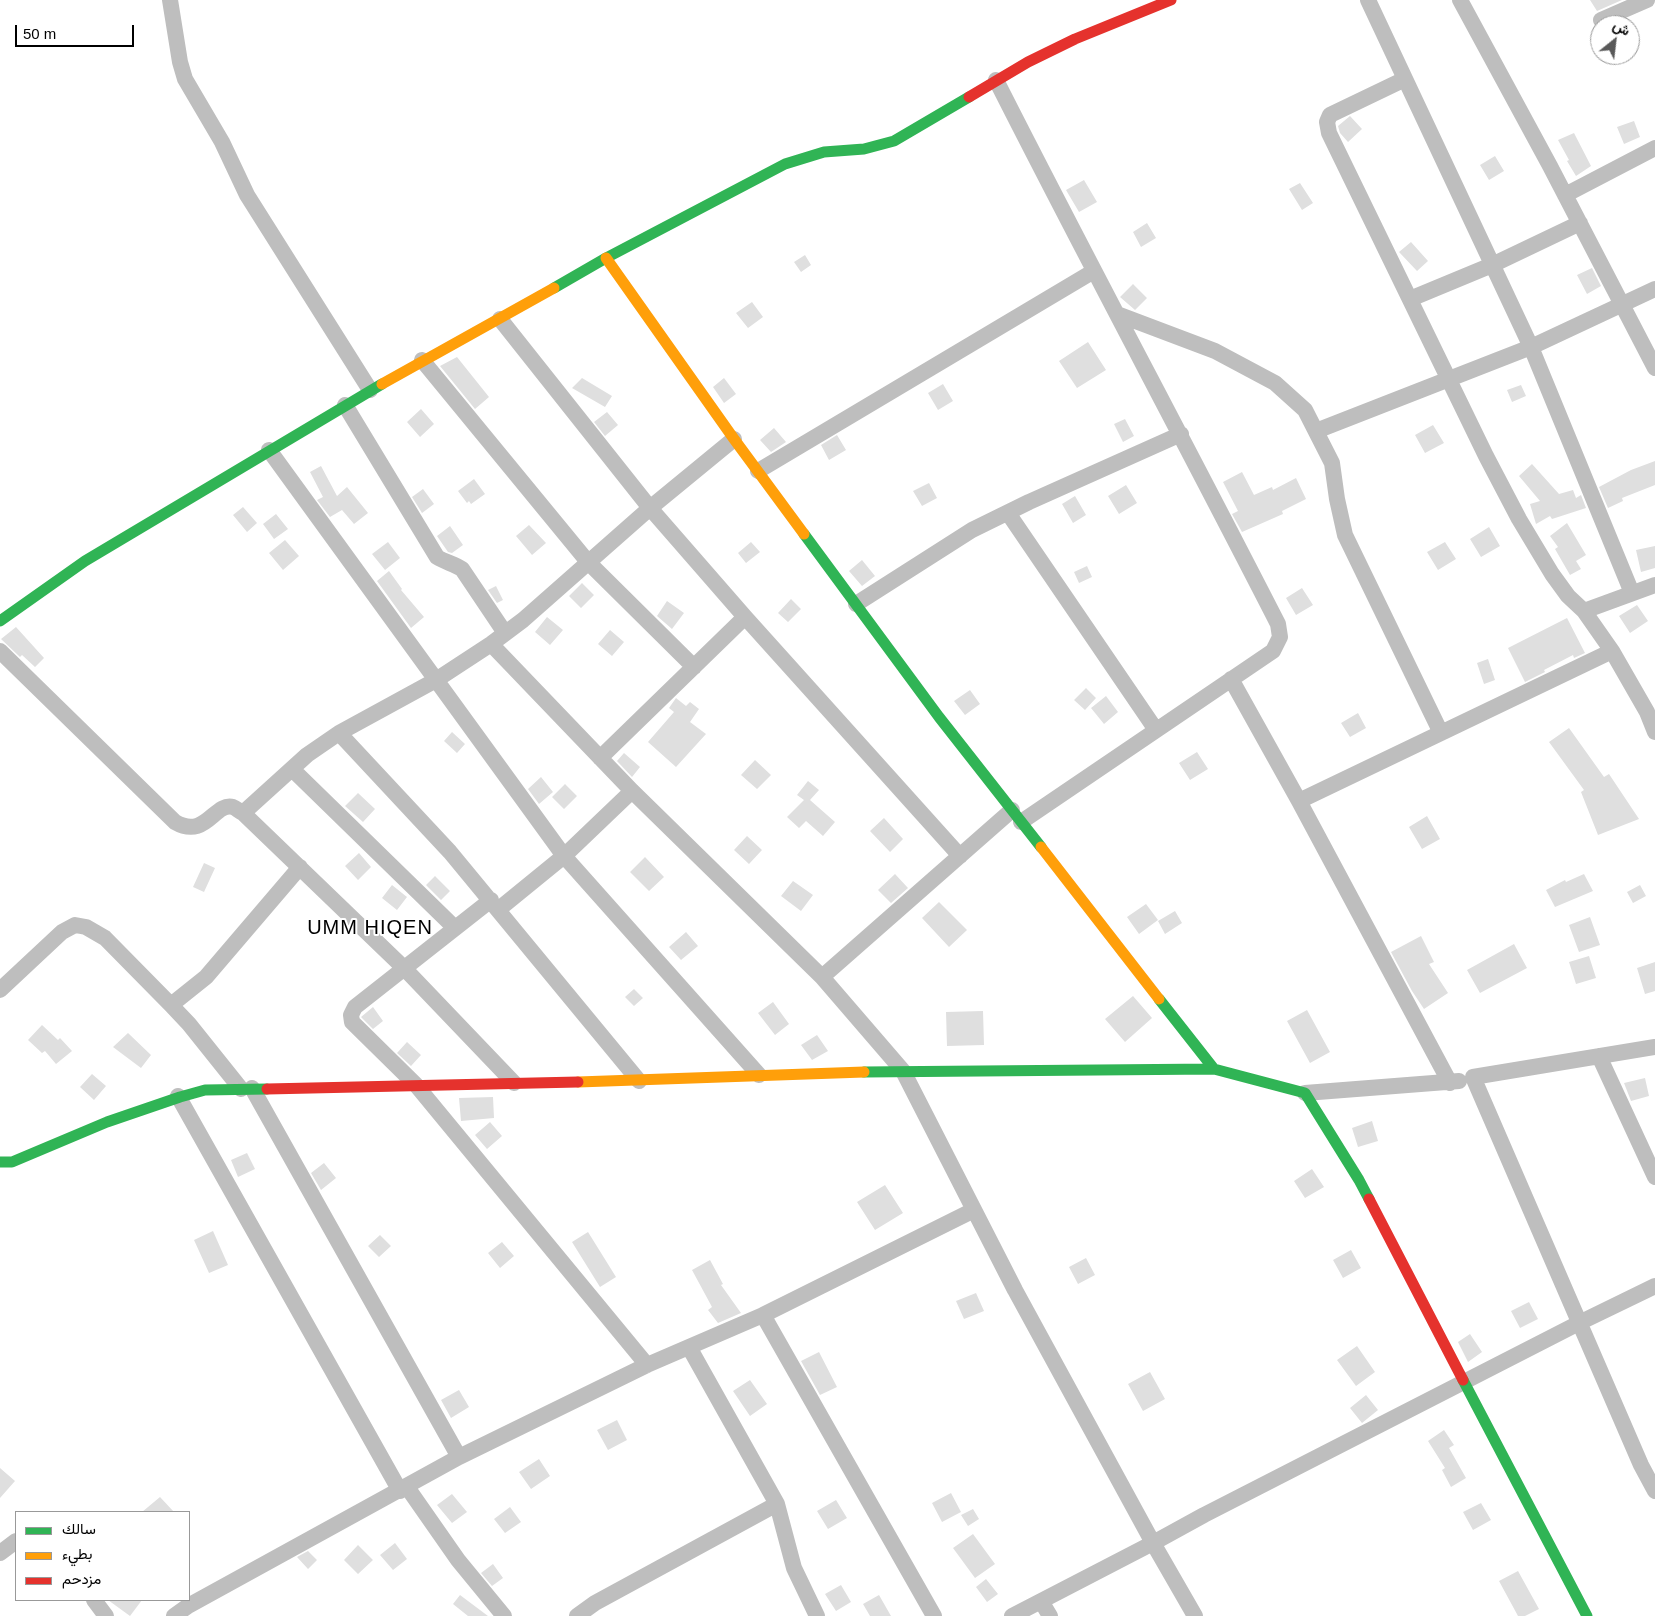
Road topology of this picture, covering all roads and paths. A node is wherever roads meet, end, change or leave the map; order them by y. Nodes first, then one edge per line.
1 (170, 0) edge
2 (1171, 0) edge
3 (1368, 0) edge
4 (1460, 0) edge
5 (1647, 0) edge
6 (1612, 15) edge
7 (1405, 79) junction
8 (996, 80) junction
9 (1655, 148) edge
10 (1565, 195) junction
11 (1580, 223) junction
12 (606, 258) junction
13 (1492, 265) junction
14 (1094, 270) junction
15 (1655, 289) edge
16 (1410, 299) junction
17 (1623, 306) junction
18 (1117, 314) junction
19 (500, 319) junction
20 (1531, 347) junction
21 (422, 360) junction
22 (1655, 368) edge
23 (1449, 379) junction
24 (370, 390) junction
25 (345, 404) junction
26 (1316, 431) junction
27 (1181, 434) junction
28 (734, 439) junction
29 (269, 450) junction
30 (758, 471) junction
31 (650, 508) junction
32 (1008, 513) junction
33 (588, 562) junction
34 (1655, 585) edge
35 (1632, 593) junction
36 (856, 604) junction
37 (1584, 611) junction
38 (745, 617) junction
39 (0, 621) edge
40 (506, 633) junction
41 (491, 644) junction
42 (0, 651) edge
43 (1612, 651) junction
44 (694, 667) junction
45 (1231, 679) junction
46 (436, 680) junction
47 (1651, 711) edge
48 (1156, 730) junction
49 (1655, 732) edge
50 (338, 733) junction
51 (1441, 733) junction
52 (600, 758) junction
53 (292, 769) junction
54 (632, 791) junction
55 (1299, 800) junction
56 (243, 813) junction
57 (1017, 816) junction
58 (564, 856) junction
59 (960, 856) junction
60 (300, 867) junction
61 (495, 904) junction
62 (455, 928) junction
63 (404, 968) junction
64 (822, 976) junction
65 (0, 990) edge
66 (171, 1004) junction
67 (1655, 1047) edge
68 (1599, 1056) junction
69 (1214, 1069) junction
70 (903, 1071) junction
71 (759, 1075) junction
72 (1473, 1078) junction
73 (638, 1080) junction
74 (1450, 1082) junction
75 (514, 1083) junction
76 (416, 1085) junction
77 (247, 1089) junction
78 (1305, 1093) junction
79 (178, 1096) junction
80 (0, 1162) edge
81 (1655, 1177) edge
82 (974, 1210) junction
83 (1655, 1286) edge
84 (763, 1316) junction
85 (1581, 1322) junction
86 (689, 1347) junction
87 (647, 1365) junction
88 (1464, 1382) junction
89 (459, 1457) junction
90 (403, 1489) junction
91 (1655, 1491) edge
92 (777, 1504) junction
93 (15, 1542) edge
94 (1153, 1543) junction
95 (0, 1553) edge
96 (95, 1601) edge
97 (1041, 1601) junction
98 (106, 1616) edge
99 (174, 1616) edge
100 (504, 1616) edge
101 (578, 1616) edge
102 (817, 1616) edge
103 (934, 1616) edge
104 (1012, 1616) edge
105 (1050, 1616) edge
106 (1195, 1616) edge
107 (1587, 1616) edge

1 - 24 street
2 - 8 street
3 - 7 street
4 - 10 street
5 - 6 street
7 - 13 street
7 - 16 street
8 - 12 street
8 - 14 street
9 - 10 street
10 - 11 street
11 - 13 street
11 - 17 street
12 - 19 street
12 - 28 street
13 - 16 street
13 - 20 street
14 - 18 street
14 - 30 street
15 - 17 street
16 - 23 street
17 - 20 street
17 - 22 street
18 - 26 street
18 - 27 street
19 - 21 street
19 - 31 street
20 - 23 street
20 - 35 street
21 - 24 street
21 - 33 street
23 - 26 street
23 - 37 street
24 - 25 street
25 - 29 street
25 - 40 street
26 - 51 street
27 - 32 street
27 - 45 street
28 - 30 street
28 - 31 street
29 - 39 street
29 - 46 street
30 - 36 street
31 - 33 street
31 - 38 street
32 - 36 street
32 - 48 street
33 - 40 street
33 - 44 street
34 - 35 street
35 - 37 street
36 - 57 street
37 - 43 street
38 - 44 street
38 - 59 street
40 - 41 street
41 - 46 street
41 - 52 street
42 - 56 street
43 - 47 street
43 - 51 street
44 - 52 street
45 - 48 street
45 - 55 street
46 - 50 street
46 - 58 street
47 - 49 street
48 - 57 street
50 - 53 street
50 - 61 street
51 - 55 street
52 - 54 street
53 - 56 street
53 - 62 street
54 - 58 street
54 - 64 street
55 - 74 street
56 - 60 street
57 - 59 street
57 - 69 street
58 - 61 street
58 - 71 street
59 - 64 street
60 - 63 street
60 - 66 street
61 - 62 street
61 - 73 street
62 - 63 street
63 - 75 street
63 - 76 street
64 - 70 street
65 - 66 street
66 - 77 street
67 - 68 street
68 - 72 street
68 - 81 street
69 - 70 street
69 - 78 street
70 - 71 street
70 - 82 street
71 - 73 street
72 - 74 street
72 - 85 street
73 - 75 street
74 - 78 street
75 - 76 street
76 - 77 street
76 - 87 street
77 - 79 street
77 - 89 street
78 - 88 street
79 - 80 street
79 - 90 street
82 - 84 street
82 - 94 street
83 - 85 street
84 - 86 street
84 - 103 street
85 - 88 street
85 - 91 street
86 - 87 street
86 - 92 street
87 - 89 street
88 - 94 street
88 - 107 street
89 - 90 street
90 - 99 street
90 - 100 street
92 - 101 street
92 - 102 street
93 - 95 street
94 - 97 street
94 - 106 street
96 - 98 street
97 - 104 street
97 - 105 street

